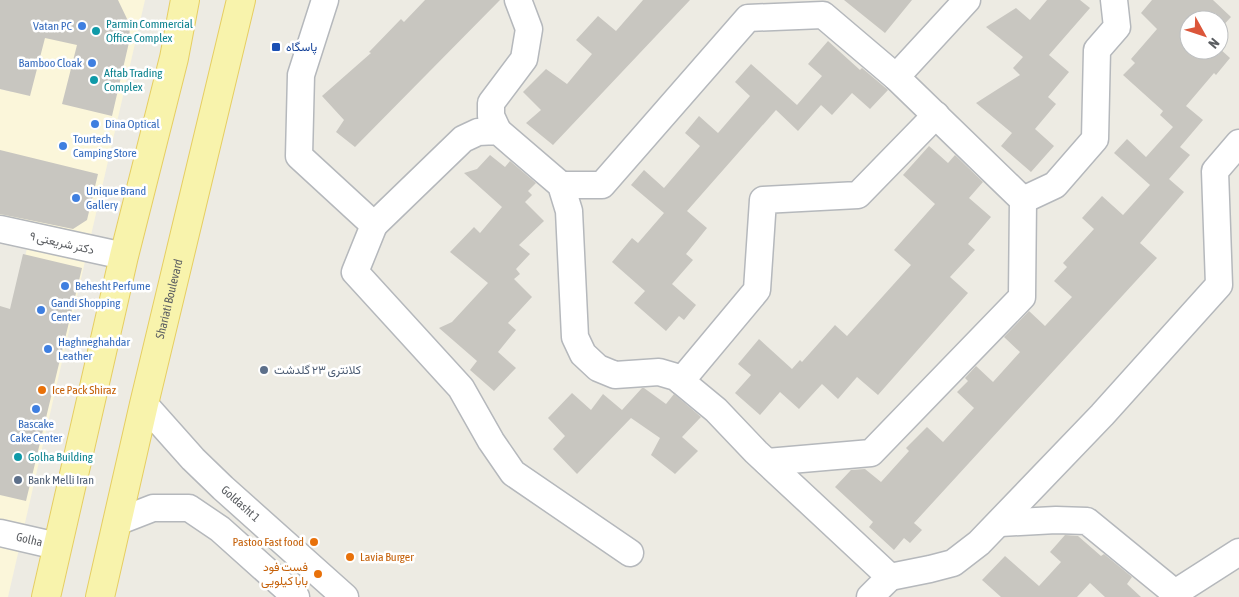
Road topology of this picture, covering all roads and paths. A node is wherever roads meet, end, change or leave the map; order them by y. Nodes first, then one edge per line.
1 (185, 0) edge
2 (241, 0) edge
3 (325, 0) edge
4 (518, 0) edge
5 (967, 0) edge
6 (1114, 0) edge
7 (896, 77) junction
8 (936, 115) junction
9 (498, 131) junction
10 (1239, 143) edge
11 (561, 185) junction
12 (1023, 200) junction
13 (374, 225) junction
14 (0, 229) edge
15 (124, 256) junction
16 (681, 381) junction
17 (144, 404) junction
18 (767, 462) junction
19 (117, 522) junction
20 (1000, 523) junction
21 (0, 533) edge
22 (57, 546) junction
23 (1239, 552) edge
24 (630, 553) dead end
25 (890, 578) junction
26 (318, 588) edge
27 (1173, 595) edge
28 (46, 597) edge
29 (100, 597) edge
30 (296, 597) edge
31 (345, 597) edge
32 (870, 597) edge

1 - 15 main road
2 - 17 main road, Shariati Boulevard
3 - 13 street
4 - 9 street
5 - 7 street
6 - 12 street
7 - 8 street
7 - 11 street
8 - 12 street
8 - 16 street
9 - 11 street
9 - 13 street
10 - 20 street
11 - 16 street
12 - 18 street
13 - 24 street
14 - 15 street, دکتر شریعتی ۹
15 - 22 main road
16 - 18 street
17 - 19 main road, Shariati Boulevard
17 - 26 street, Goldasht 1
18 - 25 street
19 - 29 main road, Shariati Boulevard
19 - 30 street
20 - 25 street
20 - 27 street
21 - 22 street, Golha
22 - 28 main road
23 - 27 street
25 - 32 street
26 - 31 street, Goldasht 1

